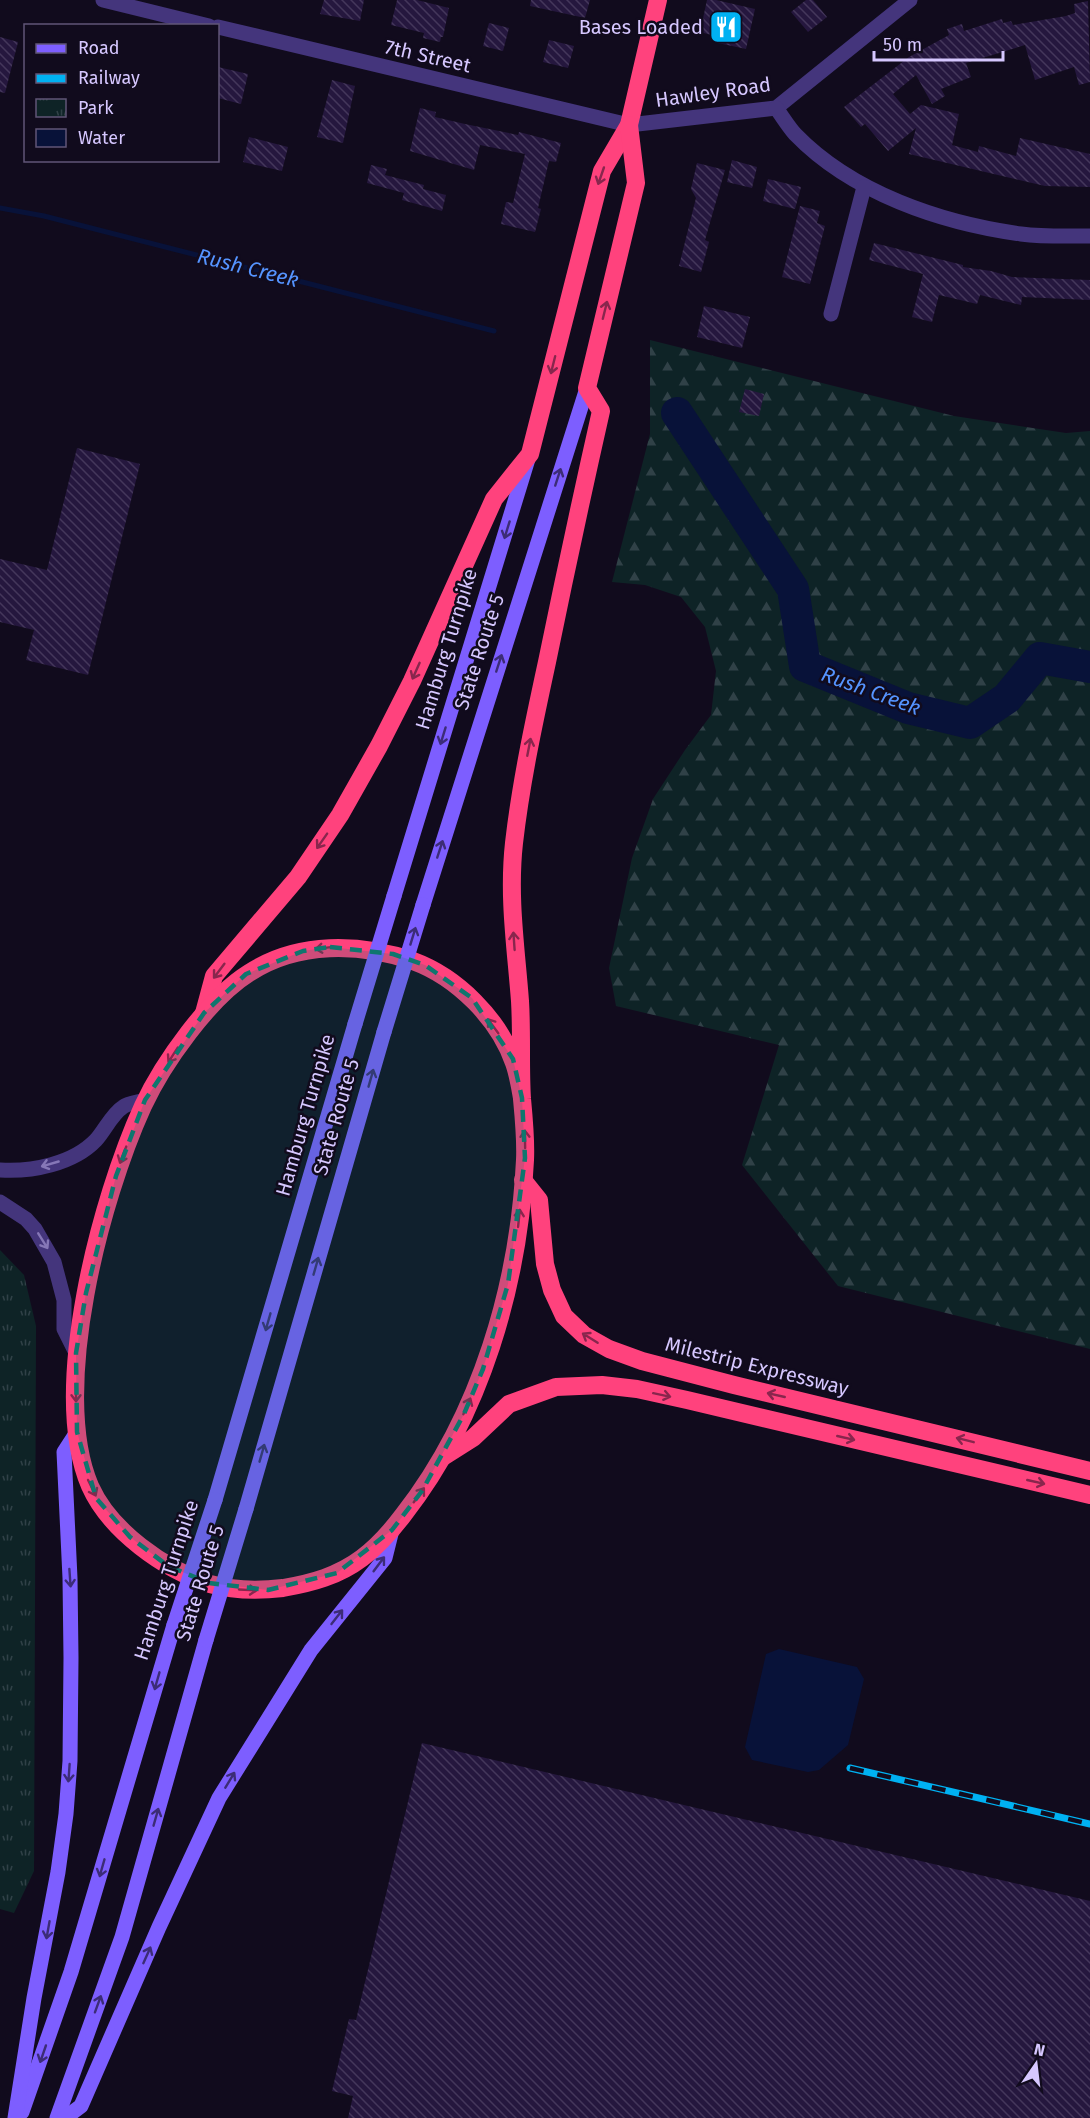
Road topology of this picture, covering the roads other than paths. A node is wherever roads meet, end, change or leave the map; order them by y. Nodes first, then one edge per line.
1 (103, 0) edge
2 (658, 0) edge
3 (910, 0) edge
4 (201, 24) edge
5 (219, 27) edge
6 (776, 108) junction
7 (629, 125) junction
8 (864, 187) junction
9 (1090, 236) edge
10 (831, 314) dead end
11 (587, 388) junction
12 (530, 454) junction
13 (204, 1013) junction
14 (522, 1098) junction
15 (145, 1100) junction
16 (0, 1170) edge
17 (523, 1180) junction
18 (0, 1203) edge
19 (76, 1353) junction
20 (77, 1432) junction
21 (442, 1458) junction
22 (1090, 1471) edge
23 (1090, 1495) edge
24 (392, 1530) junction
25 (15, 2118) edge
26 (20, 2118) edge
27 (57, 2118) edge
28 (65, 2118) edge

1 - 4 street
2 - 7 highway
3 - 6 street, Hawley Road
5 - 7 street, 7th Street
6 - 7 street, Hawley Road
6 - 8 street
11 -> 7 highway, State Route 5
7 -> 12 highway, Hamburg Turnpike
8 - 9 street
8 - 10 street
14 -> 11 highway
27 -> 11 main road, State Route 5, bridge
12 -> 13 highway
12 -> 26 main road, Hamburg Turnpike, bridge
14 -> 13 highway
13 -> 15 highway
17 -> 14 highway
15 -> 16 street
15 -> 19 highway
21 -> 17 highway
22 -> 17 highway, Milestrip Expressway
18 -> 19 street
19 -> 20 highway
20 -> 24 highway
20 -> 25 main road
21 -> 23 highway
24 -> 21 highway
28 -> 24 main road

